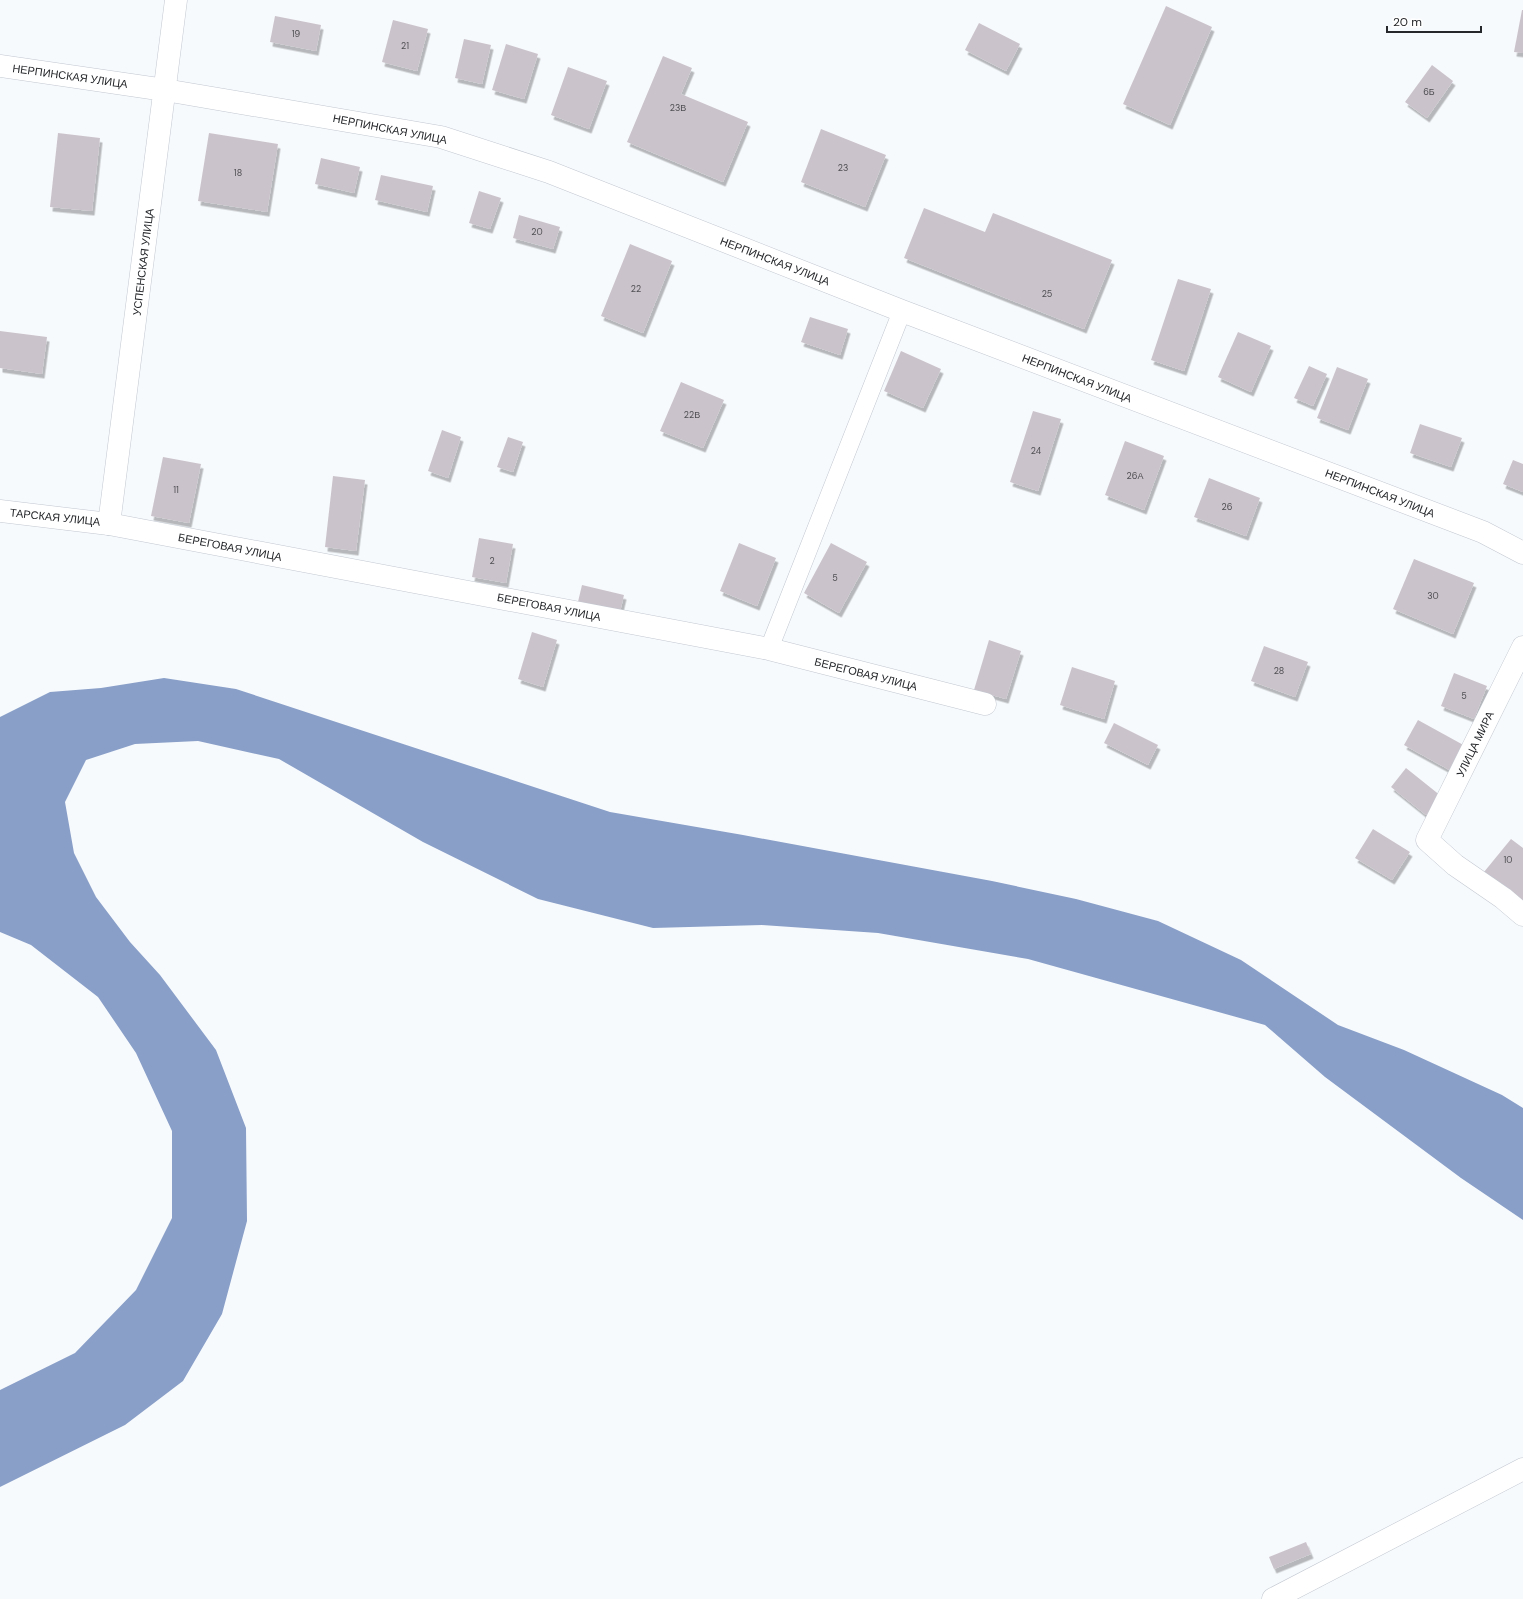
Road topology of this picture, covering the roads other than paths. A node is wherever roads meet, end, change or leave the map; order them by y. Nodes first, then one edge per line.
1 (176, 0) edge
2 (0, 66) edge
3 (165, 90) junction
4 (902, 311) junction
5 (0, 511) edge
6 (109, 524) junction
7 (1523, 553) edge
8 (1523, 647) edge
9 (769, 649) junction
10 (985, 704) dead end
11 (1523, 915) edge
12 (1523, 1470) edge
13 (1273, 1599) edge

1 - 3 street, УСПЕНСКАЯ УЛИЦА
2 - 3 street, НЕРПИНСКАЯ УЛИЦА
3 - 4 street, НЕРПИНСКАЯ УЛИЦА
3 - 6 street, УСПЕНСКАЯ УЛИЦА
4 - 7 street, НЕРПИНСКАЯ УЛИЦА
4 - 9 lane
5 - 6 street, ТАРСКАЯ УЛИЦА
6 - 9 street, БЕРЕГОВАЯ УЛИЦА
8 - 11 street, УЛИЦА МИРА
9 - 10 street, БЕРЕГОВАЯ УЛИЦА
12 - 13 street

